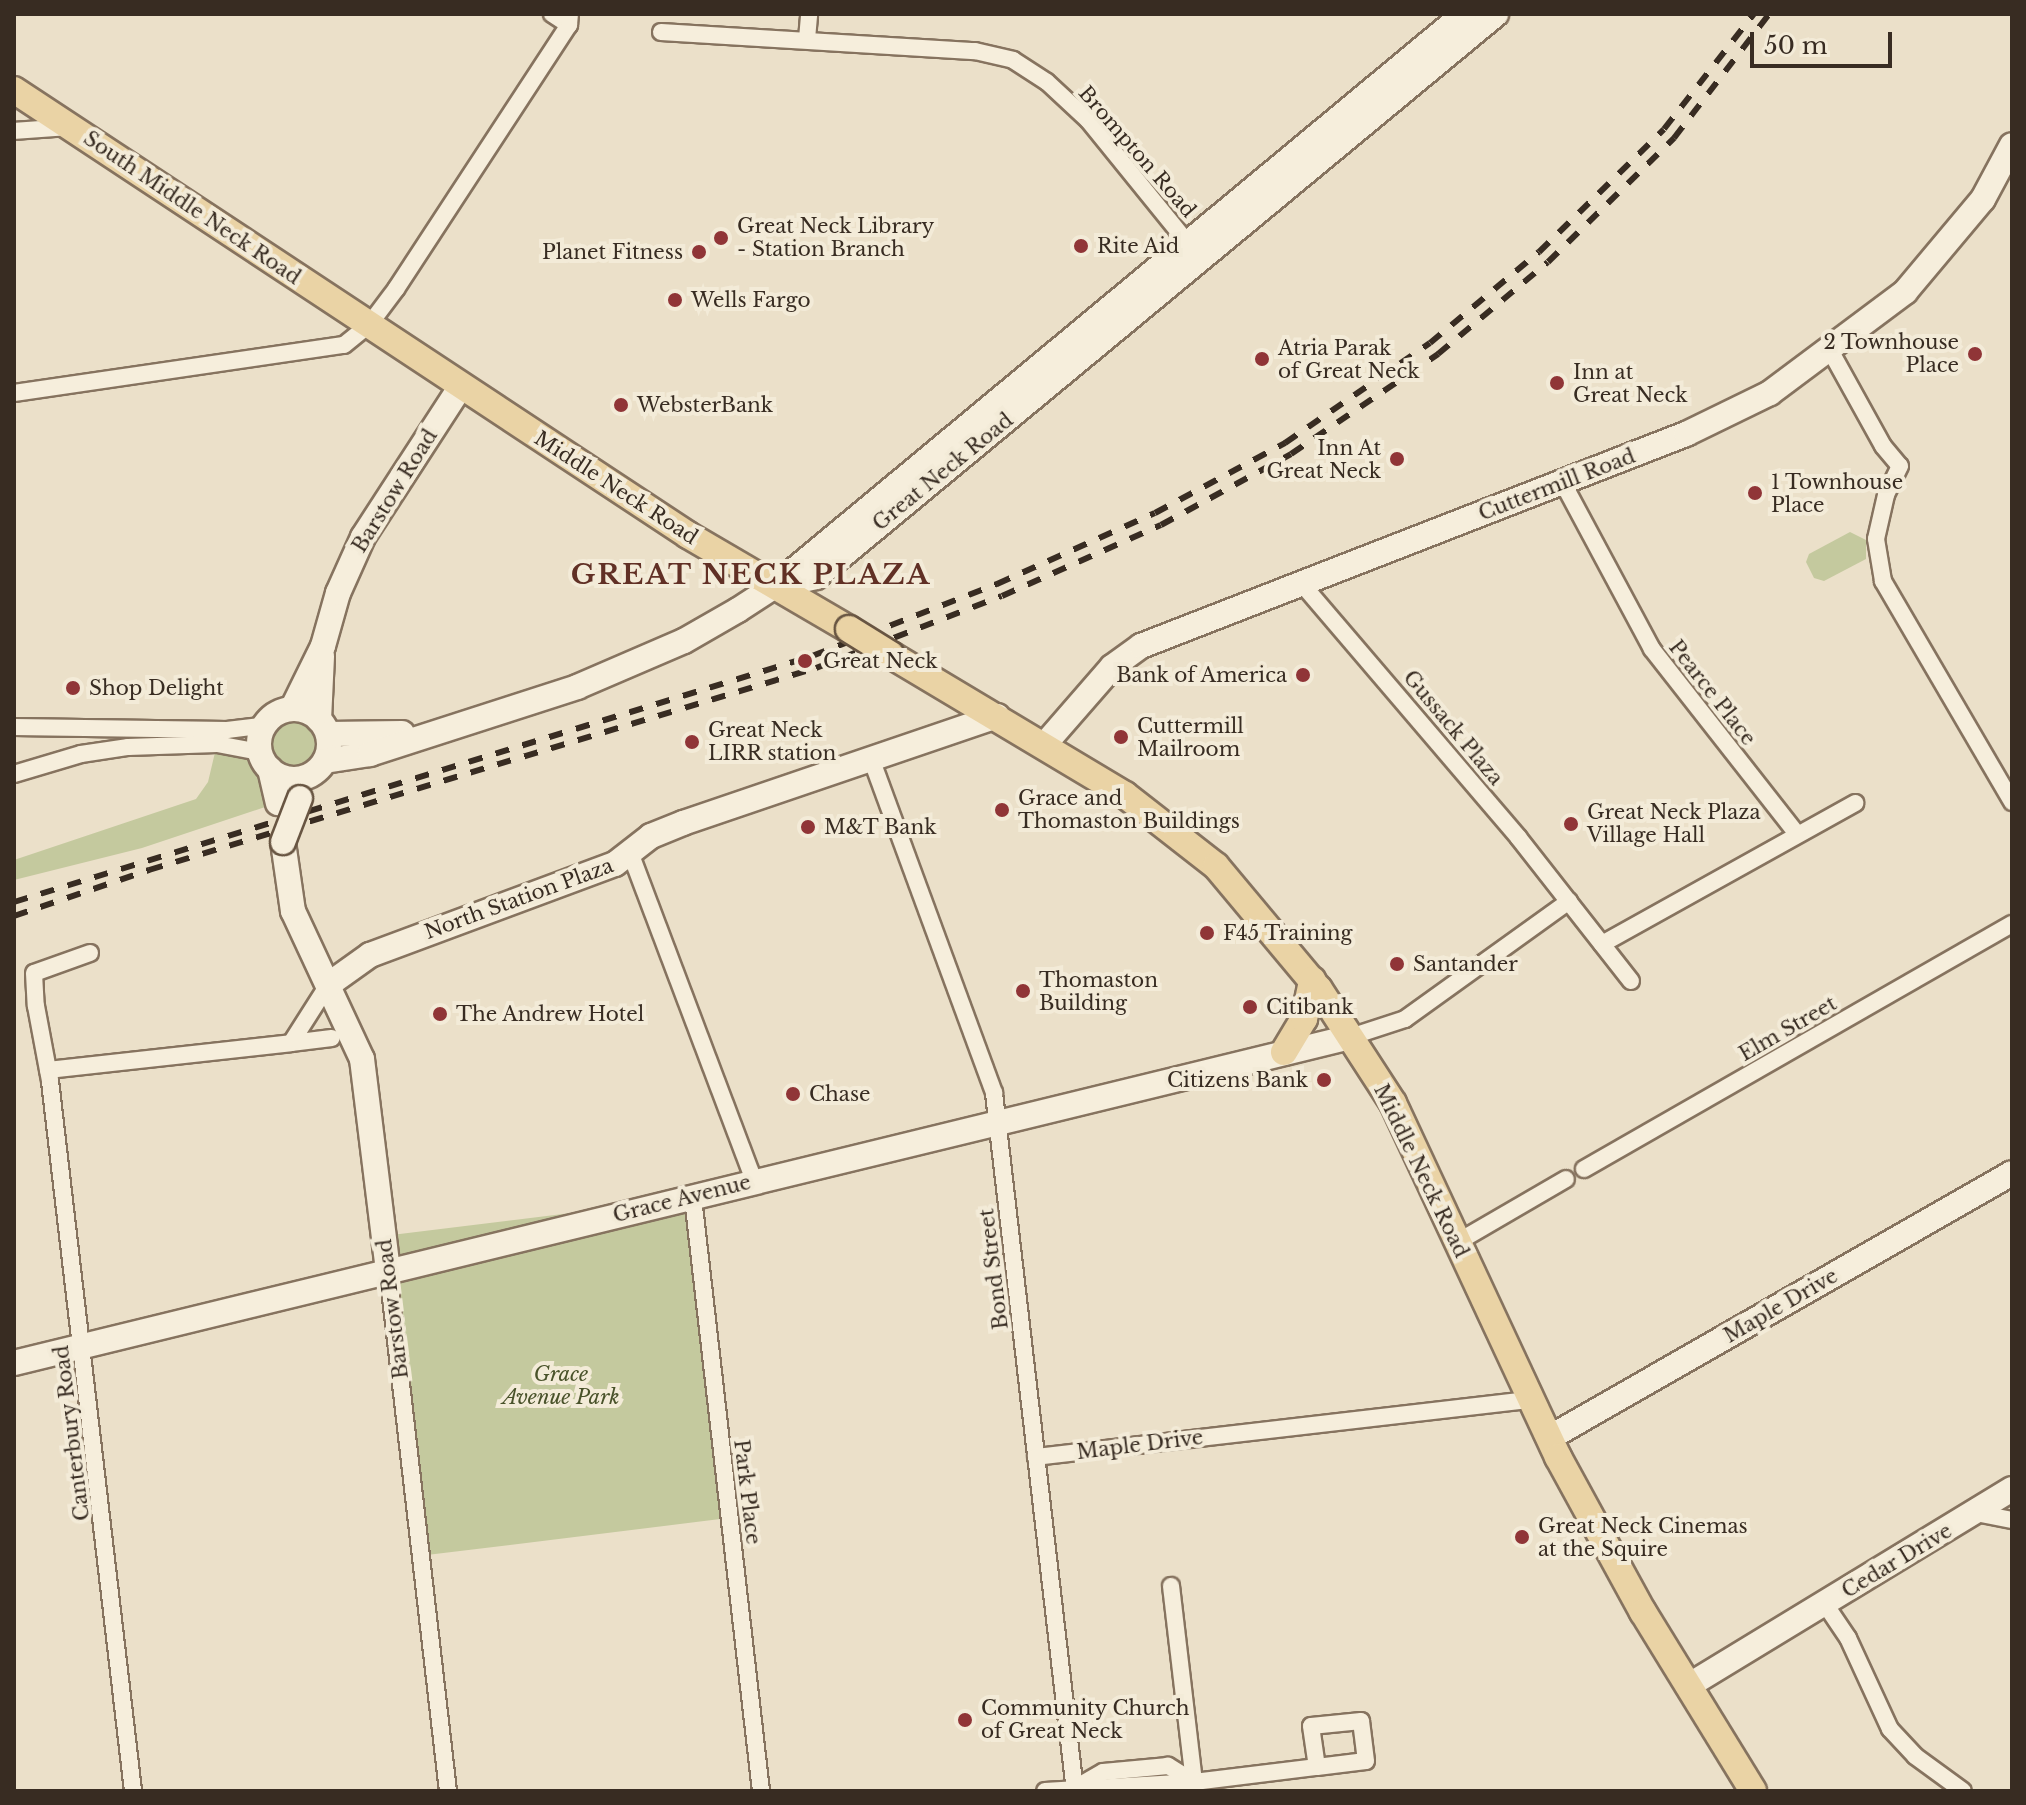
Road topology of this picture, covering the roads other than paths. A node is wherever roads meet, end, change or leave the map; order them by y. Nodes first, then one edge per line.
1 (552, 14) edge
2 (809, 14) edge
3 (1464, 14) edge
4 (1496, 14) edge
5 (570, 20) edge
6 (661, 32) dead end
7 (807, 39) junction
8 (14, 90) edge
9 (70, 127) junction
10 (14, 131) edge
11 (2012, 145) edge
12 (1194, 250) junction
13 (369, 325) junction
14 (1831, 352) junction
15 (461, 386) junction
16 (14, 393) edge
17 (1563, 483) junction
18 (1302, 584) junction
19 (775, 586) junction
20 (323, 646) junction
21 (292, 709) junction
22 (997, 716) junction
23 (265, 725) junction
24 (14, 727) edge
25 (324, 727) junction
26 (436, 729) junction
27 (1045, 744) junction
28 (265, 761) junction
29 (872, 761) junction
30 (319, 767) junction
31 (14, 774) edge
32 (289, 801) junction
33 (2012, 802) edge
34 (1855, 803) dead end
35 (1797, 834) junction
36 (631, 855) junction
37 (1569, 901) junction
38 (2012, 924) edge
39 (1602, 944) junction
40 (90, 953) dead end
41 (1312, 980) junction
42 (1631, 981) dead end
43 (328, 985) junction
44 (1350, 1037) junction
45 (332, 1038) dead end
46 (291, 1043) junction
47 (1284, 1052) junction
48 (48, 1070) junction
49 (996, 1122) junction
50 (1584, 1169) dead end
51 (2012, 1173) edge
52 (1566, 1179) dead end
53 (754, 1181) junction
54 (693, 1198) junction
55 (1456, 1243) junction
56 (388, 1271) junction
57 (82, 1346) junction
58 (14, 1363) edge
59 (1529, 1400) junction
60 (1549, 1438) junction
61 (1036, 1457) junction
62 (2012, 1489) edge
63 (1976, 1513) junction
64 (2012, 1520) edge
65 (1171, 1586) dead end
66 (1825, 1604) junction
67 (1782, 1630) junction
68 (1687, 1683) junction
69 (1317, 1767) dead end
70 (1194, 1782) junction
71 (1075, 1789) edge
72 (133, 1791) edge
73 (448, 1791) edge
74 (761, 1791) edge
75 (1045, 1791) edge
76 (1753, 1791) edge
77 (1963, 1791) edge

1 - 5 street
2 - 7 street
3 - 12 street, Great Neck Road
4 - 12 street, Great Neck Road
5 - 13 street
6 - 7 street, Brompton Road
7 - 12 street, Brompton Road
8 - 9 main road, South Middle Neck Road
9 - 10 street
9 - 13 main road, South Middle Neck Road
11 - 14 street, Cuttermill Road
12 - 19 street, Great Neck Road
13 - 15 main road, Middle Neck Road
13 - 16 street
14 - 17 street, Cuttermill Road
14 - 33 street
15 - 19 main road, Middle Neck Road
15 - 20 street, Barstow Road
17 - 18 street, Cuttermill Road
17 - 35 street, Pearce Place
18 - 27 street, Cuttermill Road
18 - 37 street, Gussack Plaza
19 - 22 main road, Middle Neck Road, bridge
19 - 26 street, Great Neck Road
20 - 21 street, Barstow Road
20 - 25 street, Barstow Road
21 - 23 street
21 - 25 street
22 - 27 main road, Middle Neck Road
22 - 29 street, North Station Plaza
23 - 24 street
23 - 28 street
25 - 26 street
25 - 30 street
26 - 30 street
27 - 41 main road, Middle Neck Road
28 - 30 street
28 - 31 street
28 - 32 street
29 - 36 street, North Station Plaza
29 - 49 street, Bond Street
30 - 32 street, Barstow Road
32 - 43 street, Barstow Road, bridge
34 - 35 street
35 - 39 street
36 - 43 street, North Station Plaza
36 - 53 street
37 - 39 street, Gussack Plaza
37 - 44 street
38 - 50 street, Elm Street
39 - 42 street, Gussack Plaza
40 - 48 street, Canterbury Road
41 - 44 main road, Middle Neck Road
41 - 47 main road
43 - 46 street
43 - 56 street, Barstow Road
44 - 47 street, Grace Avenue
44 - 55 main road, Middle Neck Road
45 - 46 street
46 - 48 street
47 - 49 street, Grace Avenue
48 - 57 street, Canterbury Road
49 - 53 street, Grace Avenue
49 - 61 street, Bond Street
51 - 60 street, Maple Drive
52 - 55 street
53 - 54 street, Grace Avenue
54 - 56 street, Grace Avenue
54 - 74 street, Park Place
55 - 59 main road, Middle Neck Road
56 - 57 street, Grace Avenue
56 - 73 street, Barstow Road
57 - 58 street, Grace Avenue
57 - 72 street, Canterbury Road
59 - 60 main road, Middle Neck Road
59 - 61 street, Maple Drive
60 - 68 main road, Middle Neck Road
61 - 71 street, Bond Street
62 - 63 street, Cedar Drive
63 - 64 street
63 - 66 street, Cedar Drive
65 - 70 street
66 - 67 street, Cedar Drive
66 - 77 street
67 - 68 street
67 - 68 street, Cedar Drive
68 - 76 main road, Middle Neck Road
69 - 70 street
70 - 71 street
71 - 75 street

